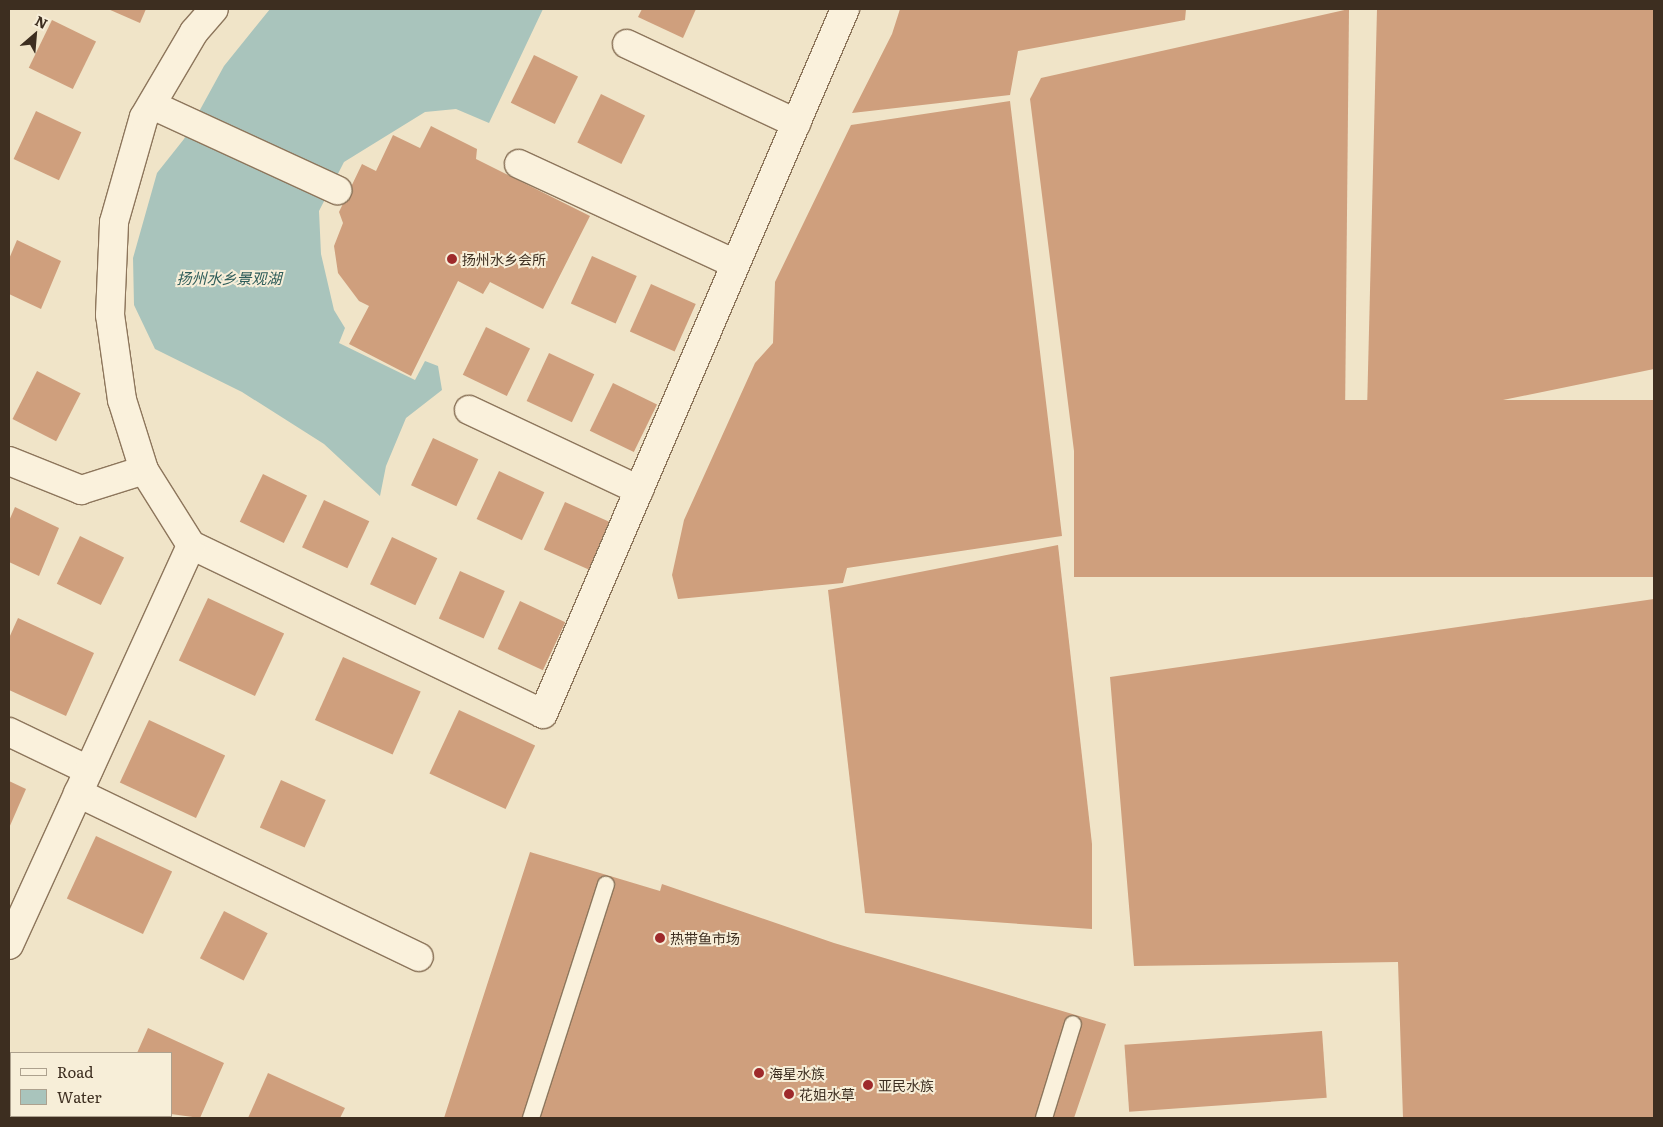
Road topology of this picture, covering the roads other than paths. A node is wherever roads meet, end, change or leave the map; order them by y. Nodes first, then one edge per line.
1 (214, 9) edge
2 (845, 9) edge
3 (627, 44) dead end
4 (152, 105) junction
5 (796, 123) junction
6 (519, 164) dead end
7 (337, 190) dead end
8 (735, 264) junction
9 (470, 410) dead end
10 (9, 461) edge
11 (144, 470) junction
12 (639, 490) junction
13 (191, 545) junction
14 (9, 732) edge
15 (83, 781) junction
16 (606, 885) dead end
17 (9, 945) edge
18 (419, 957) dead end
19 (1073, 1024) dead end
20 (535, 1117) edge
21 (1044, 1118) edge

1 - 4 street
2 - 5 street
3 - 5 street
4 - 7 street
4 - 11 street
5 - 8 street
6 - 8 street
8 - 12 street
9 - 12 street
10 - 11 street
11 - 13 street
12 - 13 street
13 - 15 street
14 - 15 street
15 - 17 street
15 - 18 street
16 - 20 lane
19 - 21 lane

